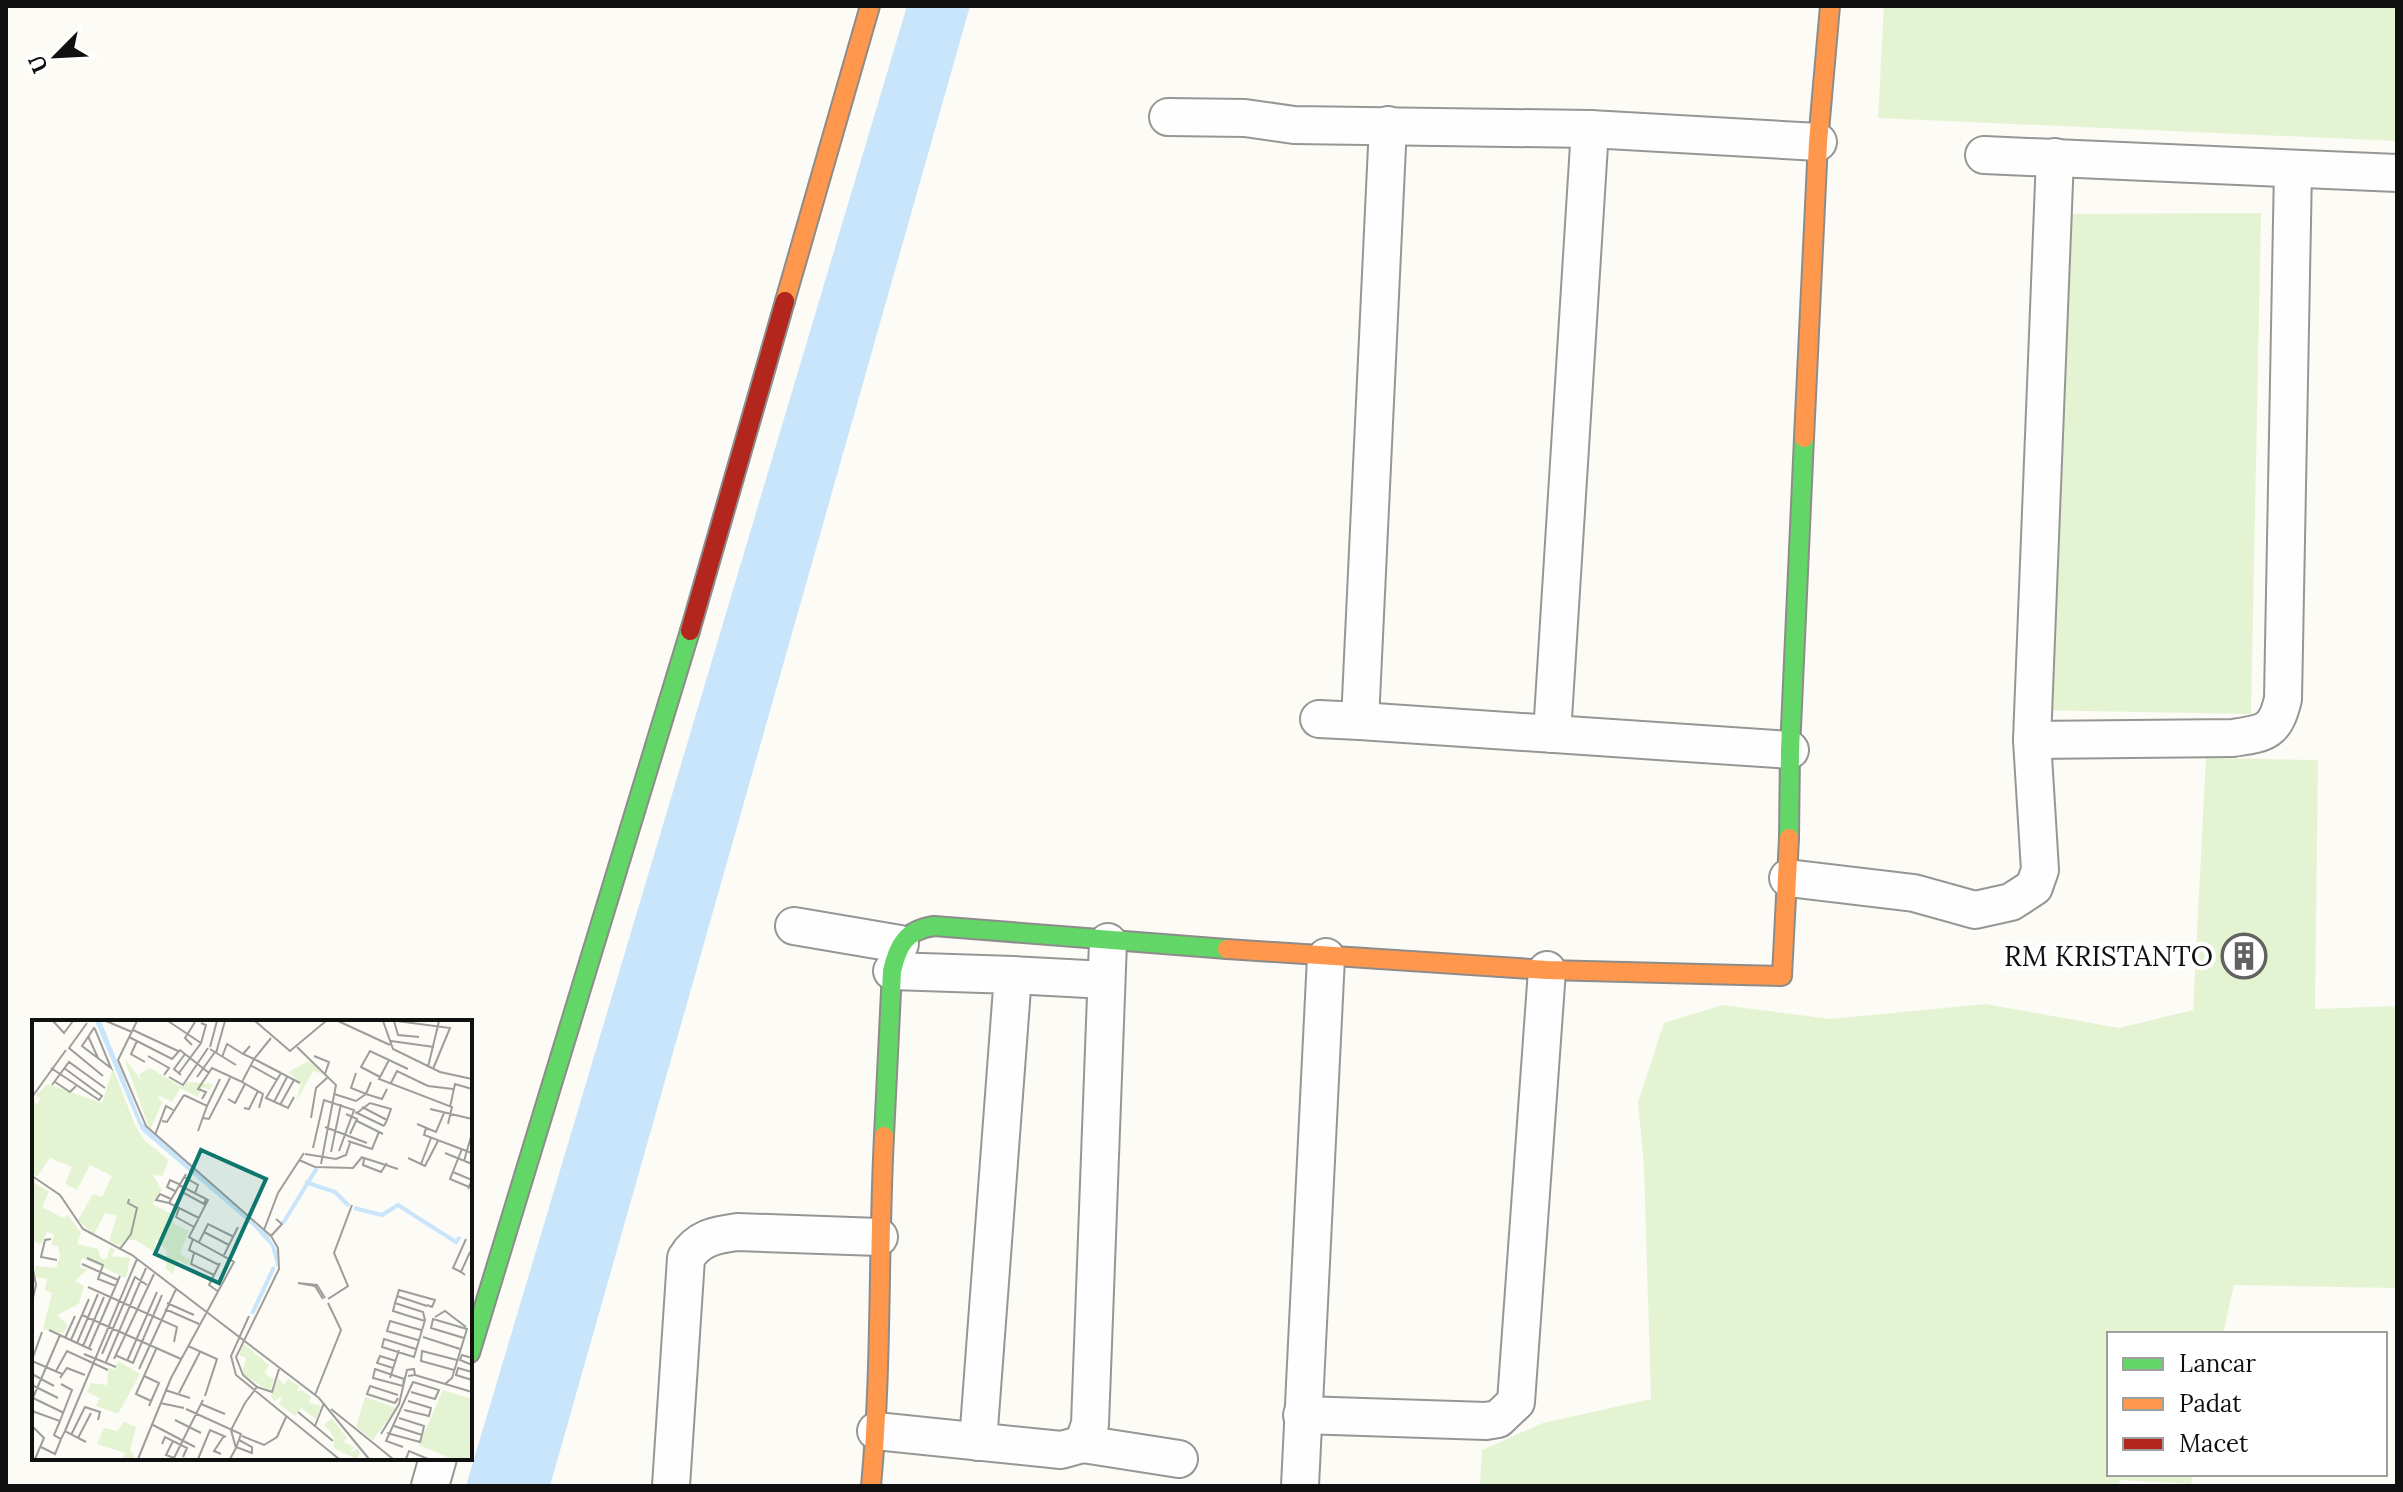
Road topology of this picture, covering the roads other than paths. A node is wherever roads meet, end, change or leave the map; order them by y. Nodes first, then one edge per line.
1 (870, 6) edge
2 (1830, 6) edge
3 (1168, 117) dead end
4 (1388, 125) junction
5 (1590, 129) junction
6 (1818, 142) junction
7 (1984, 155) dead end
8 (2055, 157) junction
9 (2293, 169) junction
10 (2397, 173) edge
11 (1319, 719) dead end
12 (1360, 721) junction
13 (1552, 734) junction
14 (2032, 740) junction
15 (1790, 750) junction
16 (1788, 878) junction
17 (794, 926) dead end
18 (1108, 942) junction
19 (896, 957) junction
20 (1326, 957) junction
21 (1547, 970) junction
22 (1013, 975) junction
23 (1106, 980) junction
24 (879, 1237) junction
25 (472, 1346) edge
26 (1302, 1415) junction
27 (876, 1431) junction
28 (978, 1442) junction
29 (1083, 1444) junction
30 (1179, 1459) dead end
31 (437, 1460) edge
32 (430, 1486) edge
33 (671, 1486) edge
34 (871, 1486) edge
35 (1300, 1486) edge

1 - 25 street
2 - 6 street
3 - 4 street
4 - 5 street
4 - 12 street
5 - 6 street
5 - 13 street
6 - 15 street
7 - 8 street
8 - 9 street
8 - 14 street
9 - 10 street
9 - 14 street
11 - 12 street
12 - 13 street
13 - 15 street
14 - 16 street
15 - 16 street
16 - 21 street
17 - 19 street
18 - 19 street
18 - 20 street
18 - 23 street
19 - 22 street
19 - 24 street
20 - 21 street
20 - 26 street
21 - 26 street
22 - 23 street
22 - 28 street
23 - 29 street
24 - 27 street
24 - 33 street
26 - 35 street
27 - 28 street
27 - 34 street
28 - 29 street
29 - 30 street
31 - 32 street

